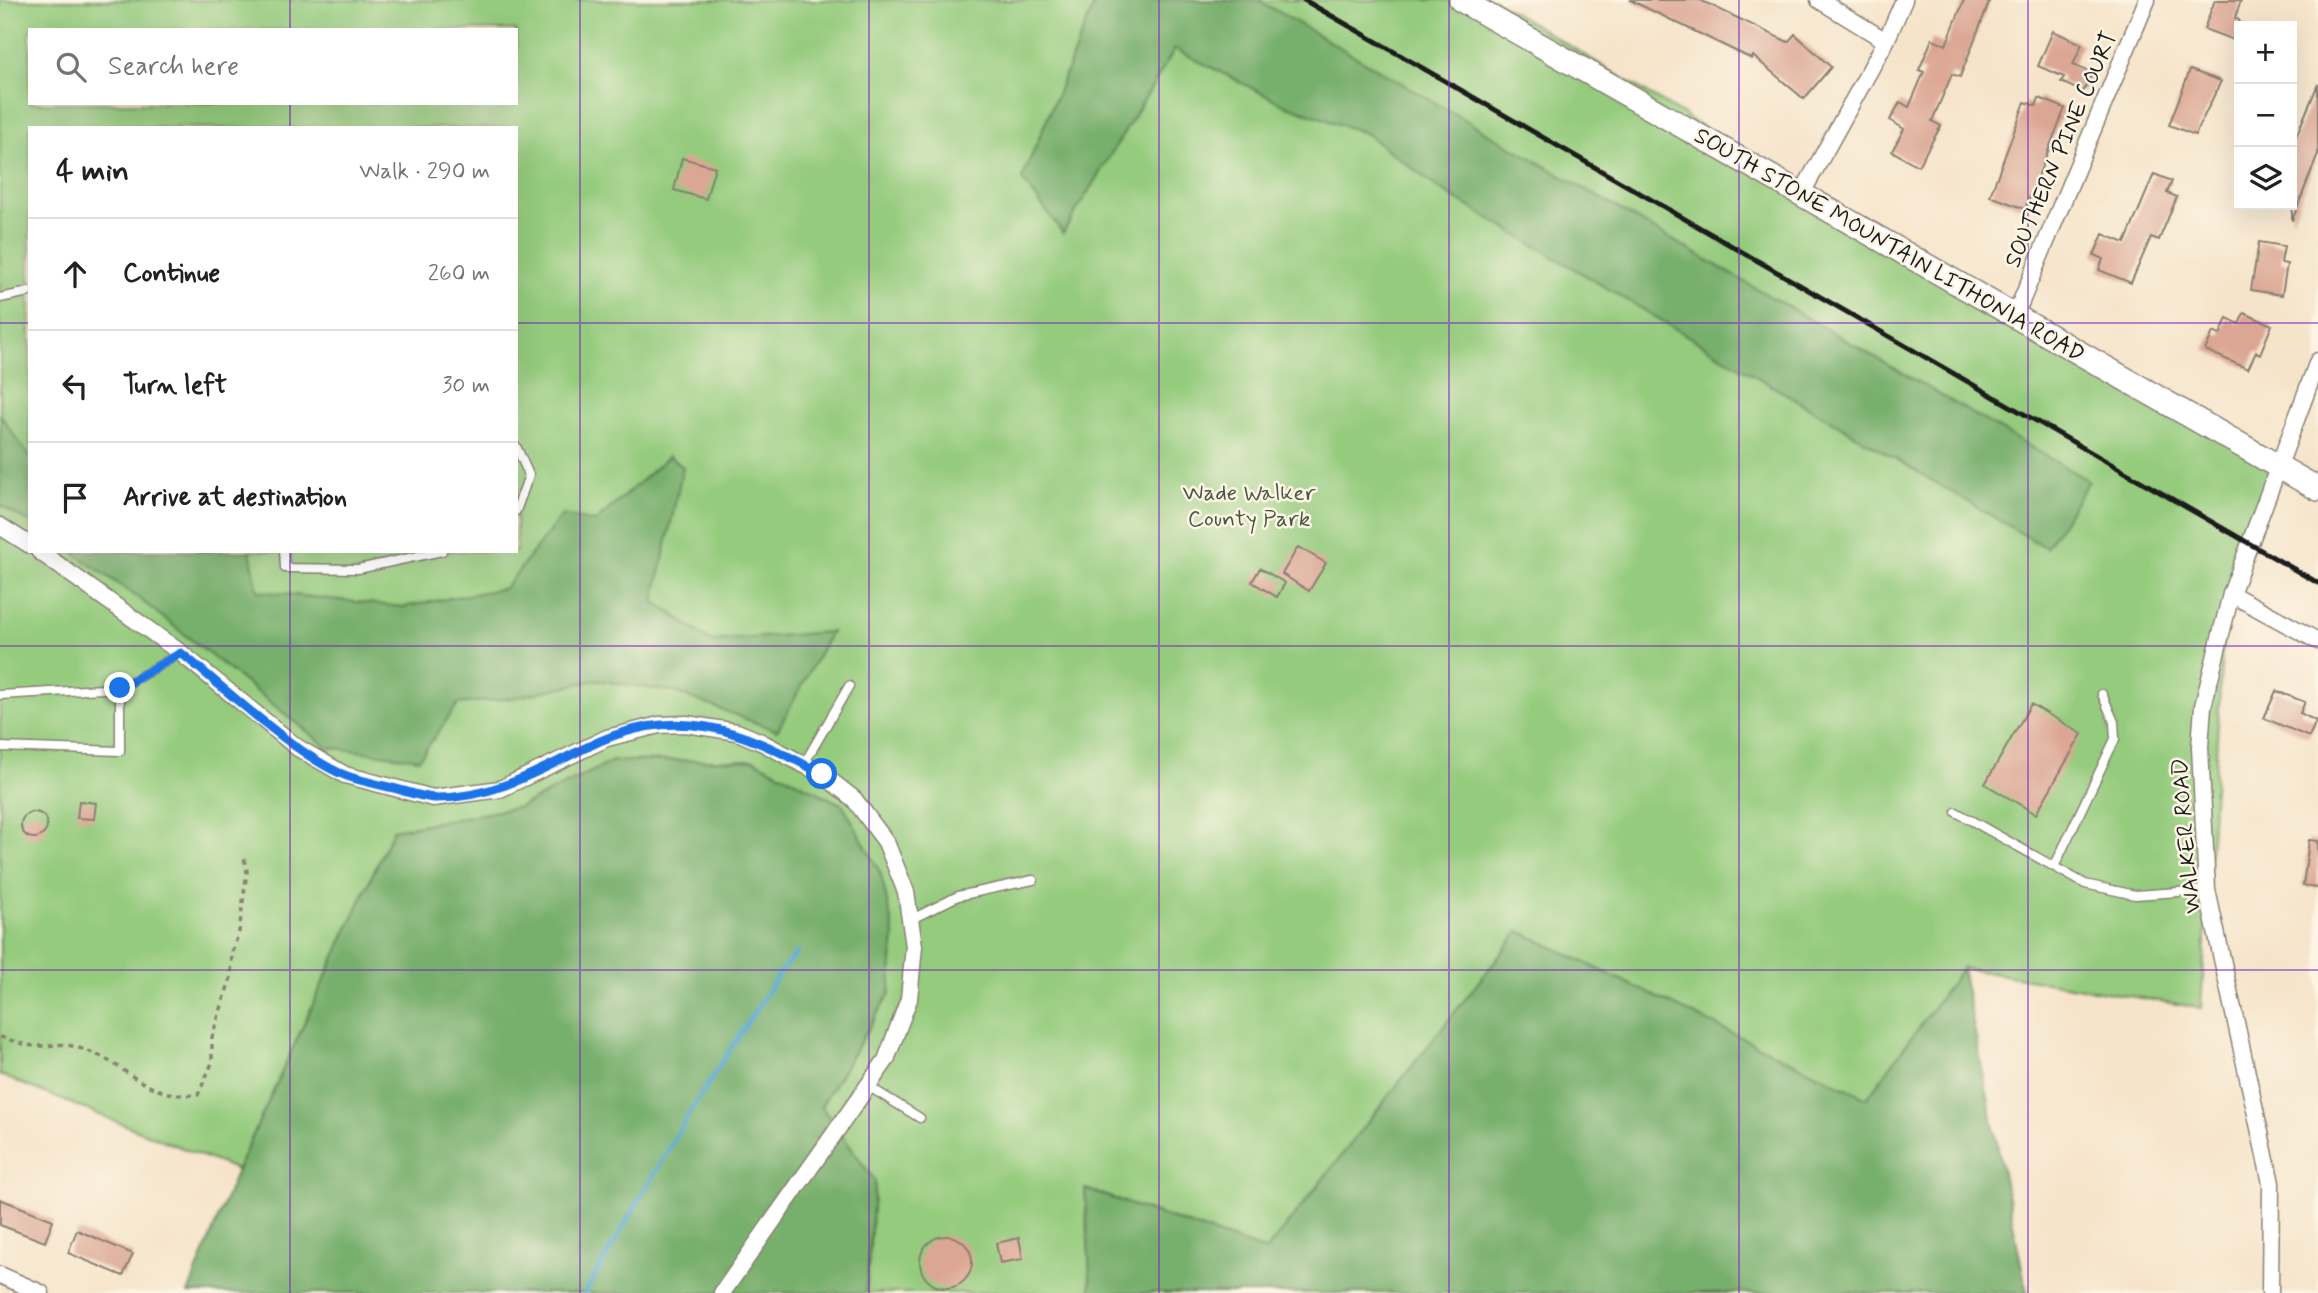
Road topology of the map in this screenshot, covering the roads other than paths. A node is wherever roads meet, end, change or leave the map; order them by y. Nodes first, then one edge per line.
1 (1461, 0) edge
2 (1819, 0) edge
3 (1904, 0) edge
4 (2147, 0) edge
5 (1886, 41) junction
6 (1802, 193) junction
7 (28, 292) edge
8 (0, 298) edge
9 (2015, 316) junction
10 (2318, 361) edge
11 (518, 449) edge
12 (2278, 466) junction
13 (2318, 489) edge
14 (518, 505) edge
15 (0, 526) edge
16 (28, 544) edge
17 (42, 553) edge
18 (284, 553) edge
19 (433, 553) edge
20 (2231, 594) junction
21 (2318, 641) edge
22 (181, 653) junction
23 (849, 686) dead end
24 (120, 688) junction
25 (2102, 694) dead end
26 (0, 695) edge
27 (0, 747) edge
28 (804, 764) junction
29 (1956, 812) dead end
30 (2054, 867) junction
31 (1033, 880) dead end
32 (2207, 890) junction
33 (912, 919) junction
34 (868, 1086) junction
35 (920, 1118) dead end
36 (0, 1275) edge
37 (41, 1293) edge
38 (722, 1293) edge
39 (2270, 1293) edge

1 - 6 main road, SOUTH STONE MOUNTAIN LITHONIA ROAD
2 - 5 street
3 - 5 street
4 - 9 street, SOUTHERN PINE COURT
5 - 6 street
6 - 9 main road, SOUTH STONE MOUNTAIN LITHONIA ROAD
7 - 8 lane
9 - 12 main road, SOUTH STONE MOUNTAIN LITHONIA ROAD
10 - 12 street, WALKER ROAD
11 - 14 lane
12 - 13 main road, SOUTH STONE MOUNTAIN LITHONIA ROAD
12 - 20 street, WALKER ROAD
15 - 16 street
17 - 22 street
18 - 19 lane
20 - 21 street
20 - 32 street, WALKER ROAD
22 - 24 lane
22 - 28 street
23 - 28 lane
24 - 26 lane
24 - 27 lane
25 - 30 lane
28 - 33 street
29 - 30 lane
30 - 32 lane
31 - 33 lane
32 - 39 street, WALKER ROAD
33 - 34 street
34 - 35 lane
34 - 38 street
36 - 37 street

